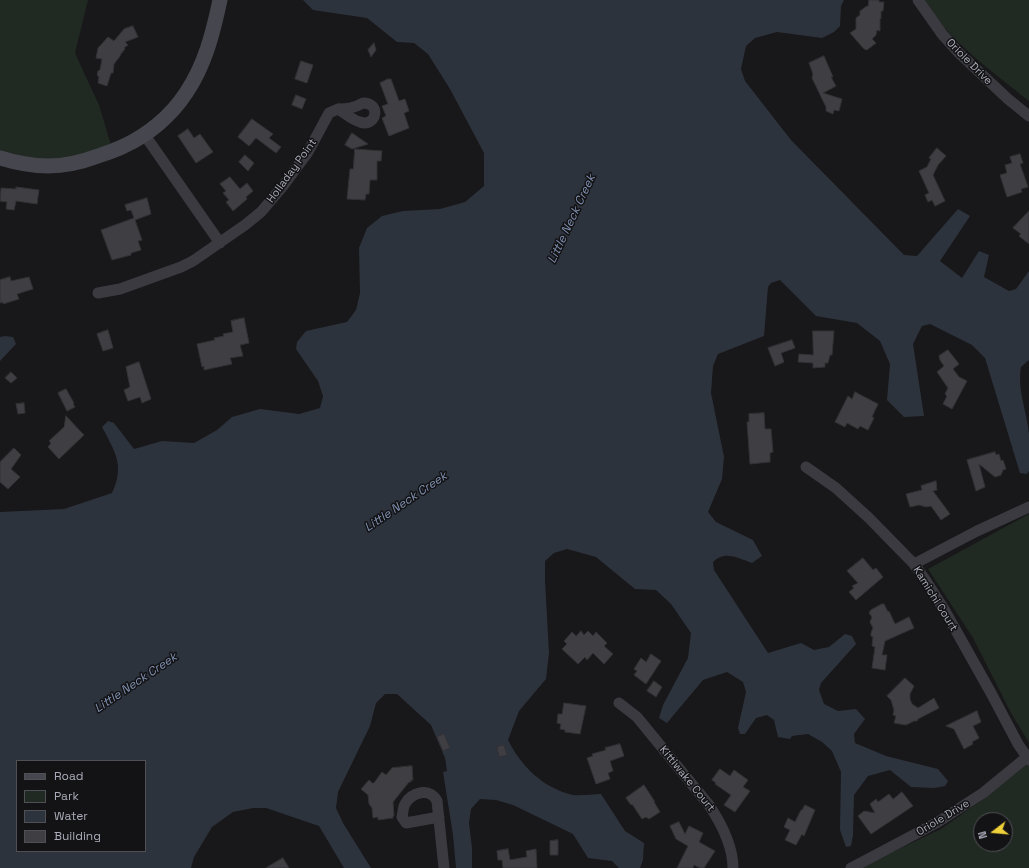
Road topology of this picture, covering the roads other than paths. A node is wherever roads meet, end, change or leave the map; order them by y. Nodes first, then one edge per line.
1 (220, 0) edge
2 (918, 0) edge
3 (338, 109) dead end
4 (1029, 116) edge
5 (144, 134) junction
6 (0, 158) edge
7 (220, 243) junction
8 (98, 293) dead end
9 (806, 467) dead end
10 (1029, 507) edge
11 (914, 564) junction
12 (619, 703) dead end
13 (1028, 758) edge
14 (439, 817) dead end
15 (444, 868) edge
16 (733, 868) edge
17 (852, 868) edge

1 - 5 street
2 - 4 street, Oriole Drive
3 - 7 street, Holladay Point
5 - 6 street
5 - 7 street
7 - 8 street, Holladay Point
9 - 11 street, Kamichi Court
10 - 11 street
11 - 13 street, Kamichi Court
12 - 16 street, Kittiwake Court
13 - 17 street, Oriole Drive
14 - 15 street

